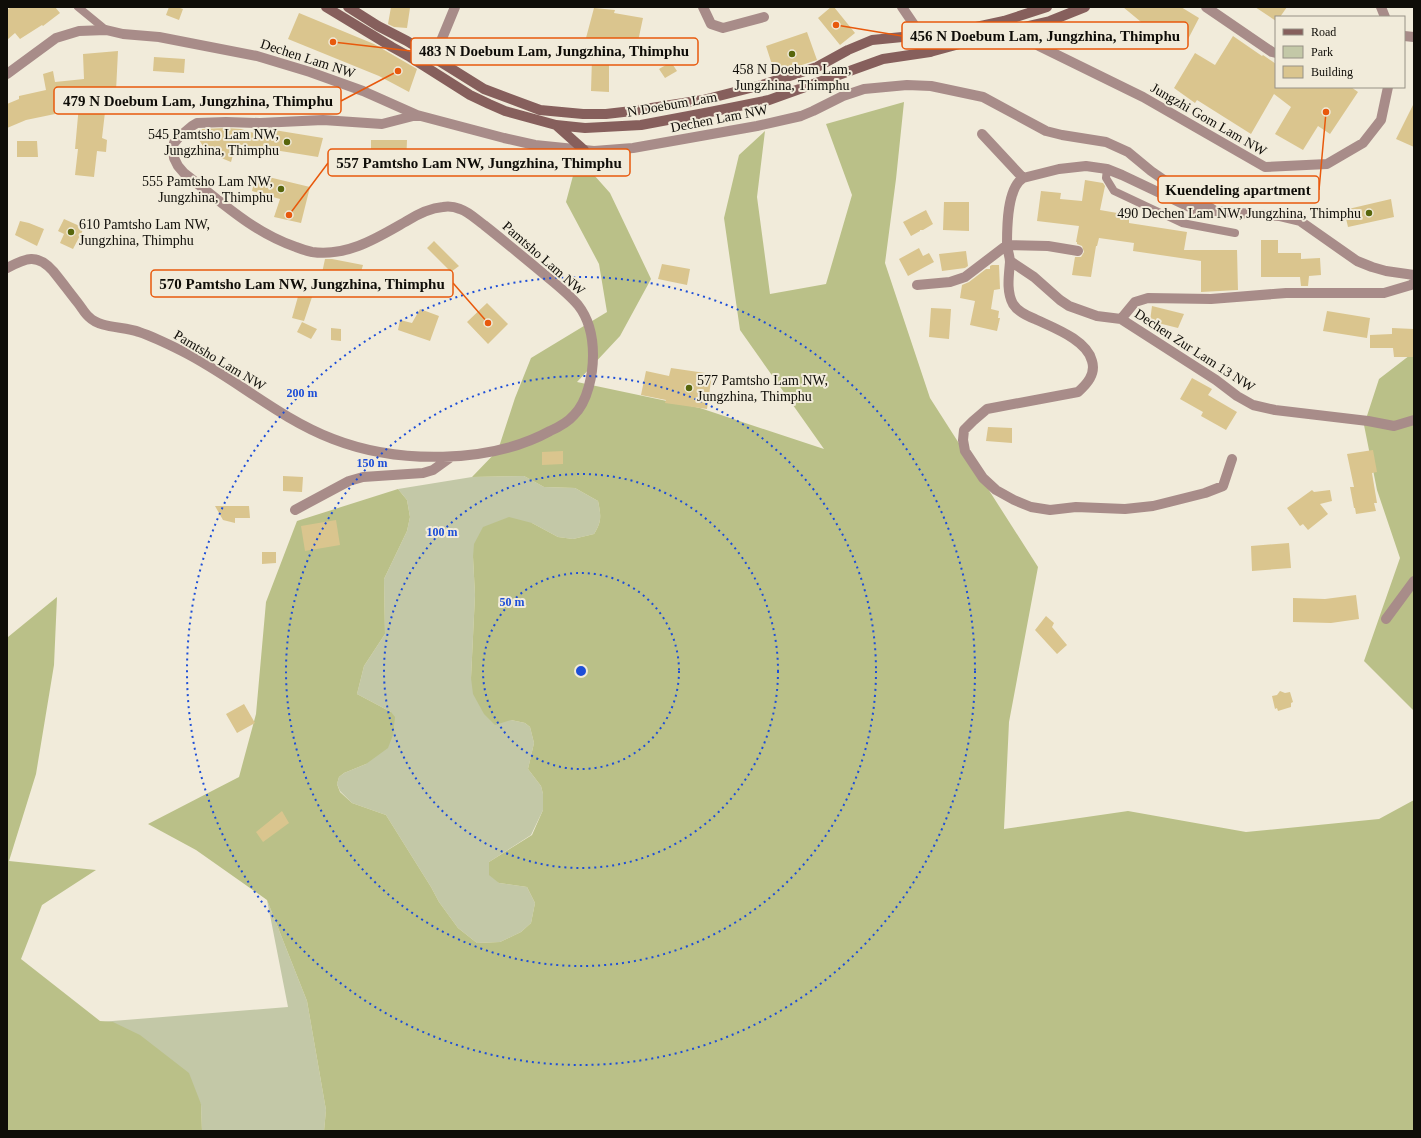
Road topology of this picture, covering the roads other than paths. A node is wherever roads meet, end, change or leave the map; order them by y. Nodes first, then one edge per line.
1 (78, 7) edge
2 (326, 7) edge
3 (348, 7) edge
4 (455, 7) edge
5 (703, 7) edge
6 (902, 7) edge
7 (1047, 7) edge
8 (1085, 7) edge
9 (1206, 7) edge
10 (764, 16) dead end
11 (106, 30) junction
12 (1011, 30) junction
13 (921, 35) junction
14 (930, 52) junction
15 (1275, 53) edge
16 (434, 58) junction
17 (7, 74) edge
18 (1388, 88) edge
19 (417, 115) junction
20 (556, 126) junction
21 (982, 134) dead end
22 (584, 150) junction
23 (1107, 170) junction
24 (1023, 178) junction
25 (1215, 211) junction
26 (1235, 233) dead end
27 (1007, 245) junction
28 (1078, 251) dead end
29 (1010, 261) junction
30 (7, 268) edge
31 (1414, 275) edge
32 (1414, 283) edge
33 (917, 285) dead end
34 (1121, 320) junction
35 (1413, 420) edge
36 (451, 457) junction
37 (1232, 459) dead end
38 (295, 510) dead end
39 (1414, 580) edge
40 (1386, 619) dead end

1 - 11 lane
2 - 20 main road, N Doebum Lam
3 - 16 main road, N Doebum Lam
4 - 16 street
5 - 10 street
6 - 13 street
7 - 13 main road, N Doebum Lam
8 - 12 main road, N Doebum Lam
9 - 15 street
11 - 17 street, Dechen Lam NW
11 - 19 street, Dechen Lam NW
12 - 14 main road, N Doebum Lam
12 - 18 street, Jungzhi Gom Lam NW
13 - 14 street
13 - 16 main road, N Doebum Lam
14 - 20 main road, N Doebum Lam
19 - 22 street, Dechen Lam NW
19 - 36 street, Pamtsho Lam NW
20 - 22 main road
21 - 24 street
22 - 25 street, Dechen Lam NW
23 - 24 street
23 - 25 street
23 - 26 lane
24 - 27 street
25 - 31 street, Dechen Lam NW
27 - 28 street
27 - 29 street
27 - 33 street
29 - 34 street
29 - 37 street
30 - 36 street, Pamtsho Lam NW
32 - 34 street, Dechen Zur Lam 13 NW
34 - 35 street, Dechen Zur Lam 13 NW
36 - 38 street
39 - 40 street

